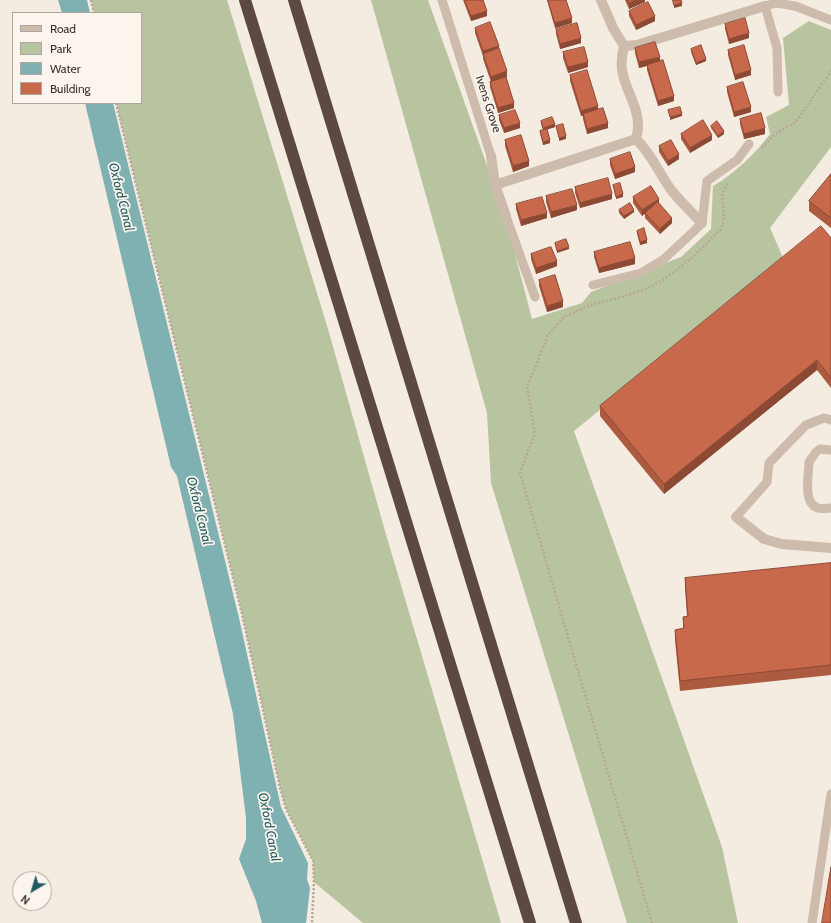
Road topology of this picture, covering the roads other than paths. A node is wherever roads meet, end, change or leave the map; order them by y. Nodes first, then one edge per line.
1 (245, 0) edge
2 (294, 0) edge
3 (442, 0) edge
4 (601, 0) edge
5 (765, 6) junction
6 (831, 20) edge
7 (624, 46) junction
8 (778, 92) dead end
9 (636, 139) junction
10 (749, 144) dead end
11 (491, 156) joint
12 (495, 184) junction
13 (506, 216) joint
14 (702, 223) junction
15 (593, 284) dead end
16 (535, 297) dead end
17 (831, 420) edge
18 (831, 450) edge
19 (831, 508) edge
20 (736, 517) joint
21 (831, 548) edge
22 (831, 794) edge
23 (530, 923) edge
24 (576, 923) edge
25 (812, 923) edge

1 - 23 highway
2 - 24 highway
3 - 11 lane, Ivens Grove
4 - 7 street
5 - 6 lane
5 - 7 street
5 - 8 lane
7 - 9 street
9 - 12 street
9 - 14 street
10 - 14 lane
11 - 12 street, Ivens Grove
12 - 13 street, Ivens Grove
13 - 16 lane, Ivens Grove
14 - 15 lane
17 - 20 lane
18 - 19 lane
20 - 21 street
22 - 25 lane

